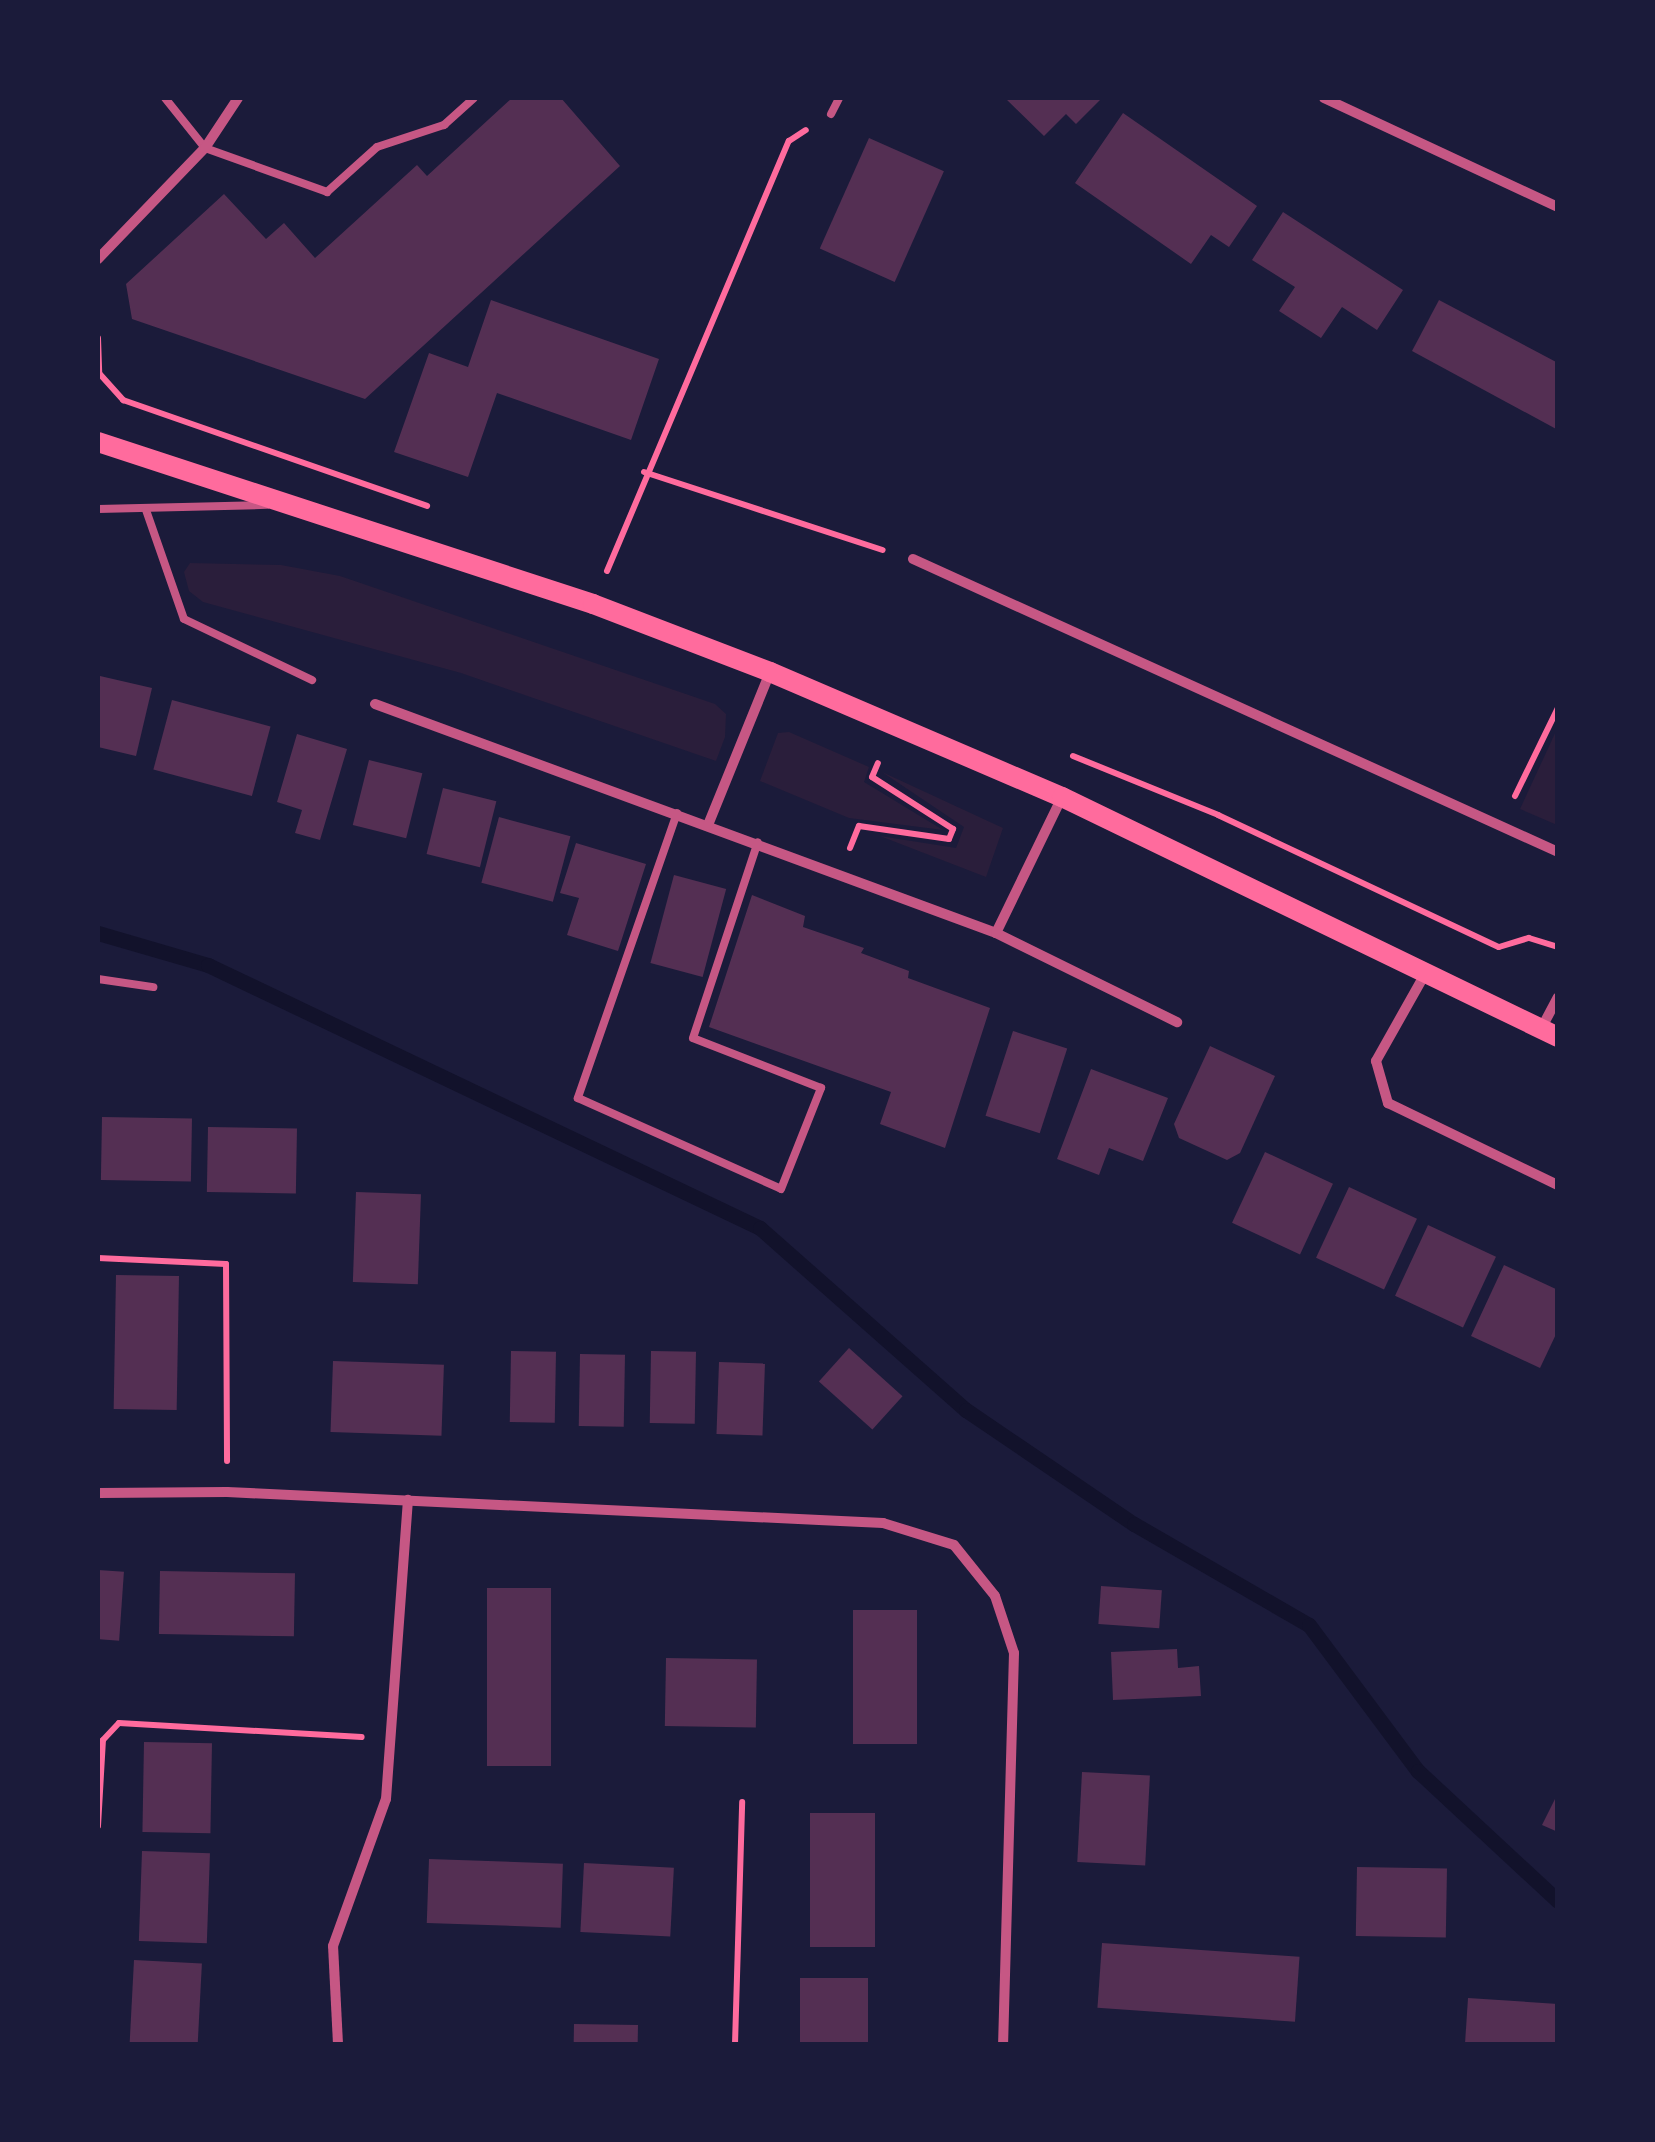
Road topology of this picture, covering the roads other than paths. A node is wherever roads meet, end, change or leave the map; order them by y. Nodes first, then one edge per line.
1 (165, 98) edge
2 (238, 98) edge
3 (474, 98) edge
4 (840, 98) edge
5 (1324, 98) edge
6 (832, 114) road end
7 (206, 148) junction
8 (1558, 207) edge
9 (98, 259) edge
10 (98, 442) edge
11 (287, 504) junction
12 (98, 509) edge
13 (146, 510) junction
14 (913, 559) road end
15 (770, 672) junction
16 (312, 680) dead end
17 (374, 704) dead end
18 (1062, 797) junction
19 (676, 813) junction
20 (708, 825) junction
21 (758, 842) junction
22 (1558, 852) edge
23 (996, 934) junction
24 (1425, 974) junction
25 (98, 979) edge
26 (153, 987) dead end
27 (1558, 996) edge
28 (1177, 1022) dead end
29 (1549, 1033) edge
30 (1558, 1185) edge
31 (98, 1493) edge
32 (408, 1500) junction
33 (338, 2044) edge
34 (1003, 2044) edge

1 - 7 lane
2 - 7 street
3 - 7 lane
4 - 6 lane
5 - 8 street
7 - 9 street
10 - 11 main road
11 - 13 lane
11 - 15 main road
12 - 13 lane
13 - 16 lane
14 - 22 street
15 - 18 main road
15 - 20 street
17 - 19 street
18 - 23 street
18 - 24 main road
19 - 20 street
19 - 21 lane
20 - 21 street
21 - 23 street
23 - 28 street
24 - 29 main road
24 - 30 street
25 - 26 lane
27 - 29 street
31 - 32 street
32 - 33 street
32 - 34 street

